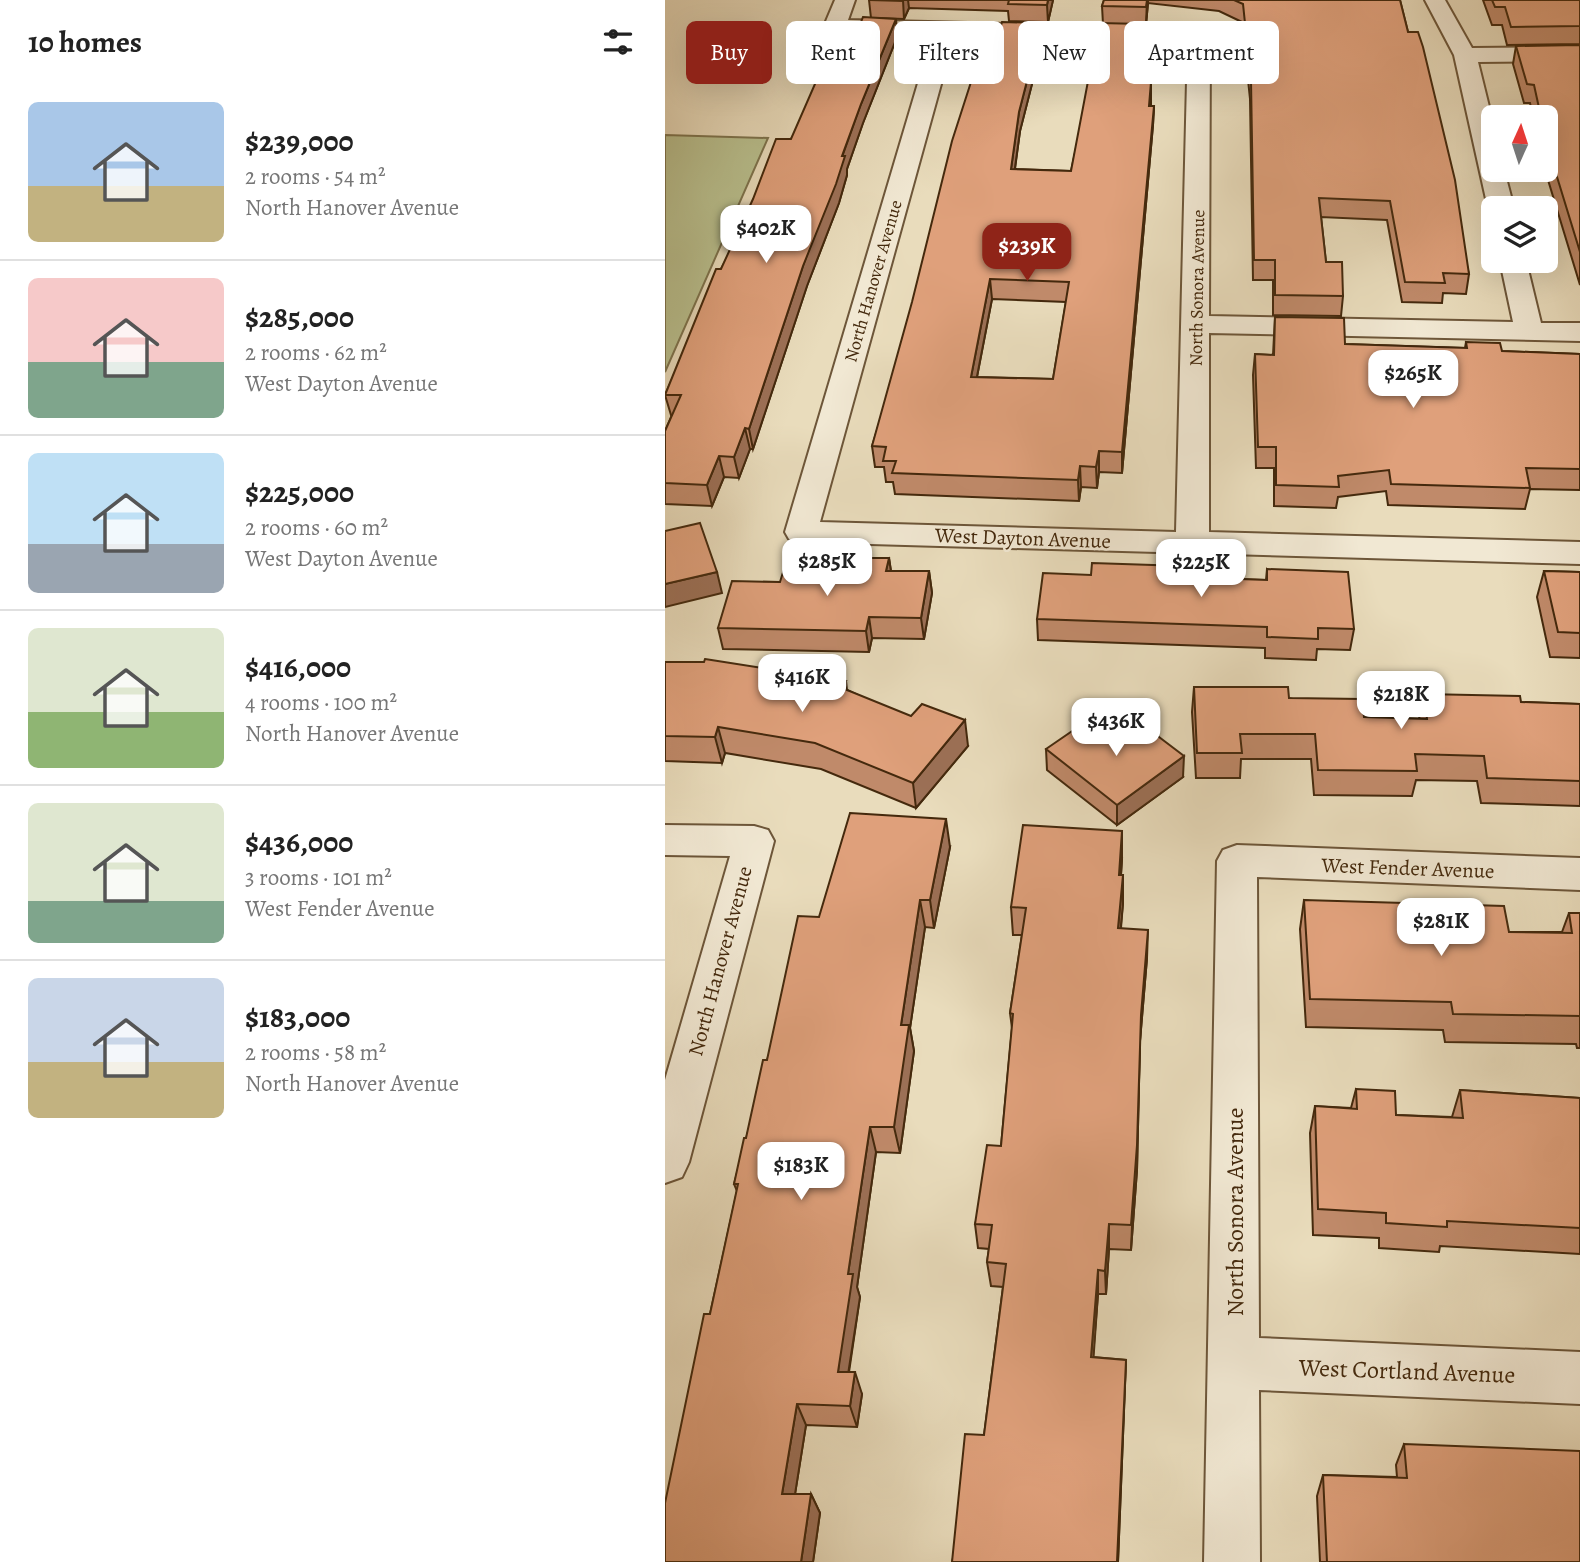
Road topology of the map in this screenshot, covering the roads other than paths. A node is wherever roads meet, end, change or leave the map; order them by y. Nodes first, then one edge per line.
1 (845, 0) edge
2 (1435, 0) edge
3 (894, 28) edge
4 (1004, 31) edge
5 (1580, 54) edge
6 (1465, 55) junction
7 (930, 84) edge
8 (1498, 196) edge
9 (1516, 273) edge
10 (1196, 324) junction
11 (1529, 331) junction
12 (1580, 332) edge
13 (801, 532) joint
14 (1192, 543) junction
15 (1580, 553) edge
16 (665, 840) edge
17 (1237, 861) joint
18 (1580, 874) edge
19 (665, 1162) edge
20 (1234, 1363) junction
21 (1580, 1378) edge
22 (1232, 1562) edge

1 - 3 street
2 - 6 street
4 - 10 street, North Sonora Avenue
5 - 6 street
6 - 8 street
7 - 13 street, North Hanover Avenue
9 - 11 street
10 - 11 street
10 - 14 street, North Sonora Avenue
11 - 12 street
13 - 14 street, West Dayton Avenue
14 - 15 street, West Dayton Avenue
16 - 19 street, North Hanover Avenue
17 - 18 street, West Fender Avenue
17 - 20 street, North Sonora Avenue
20 - 21 street, West Cortland Avenue
20 - 22 street, North Sonora Avenue

